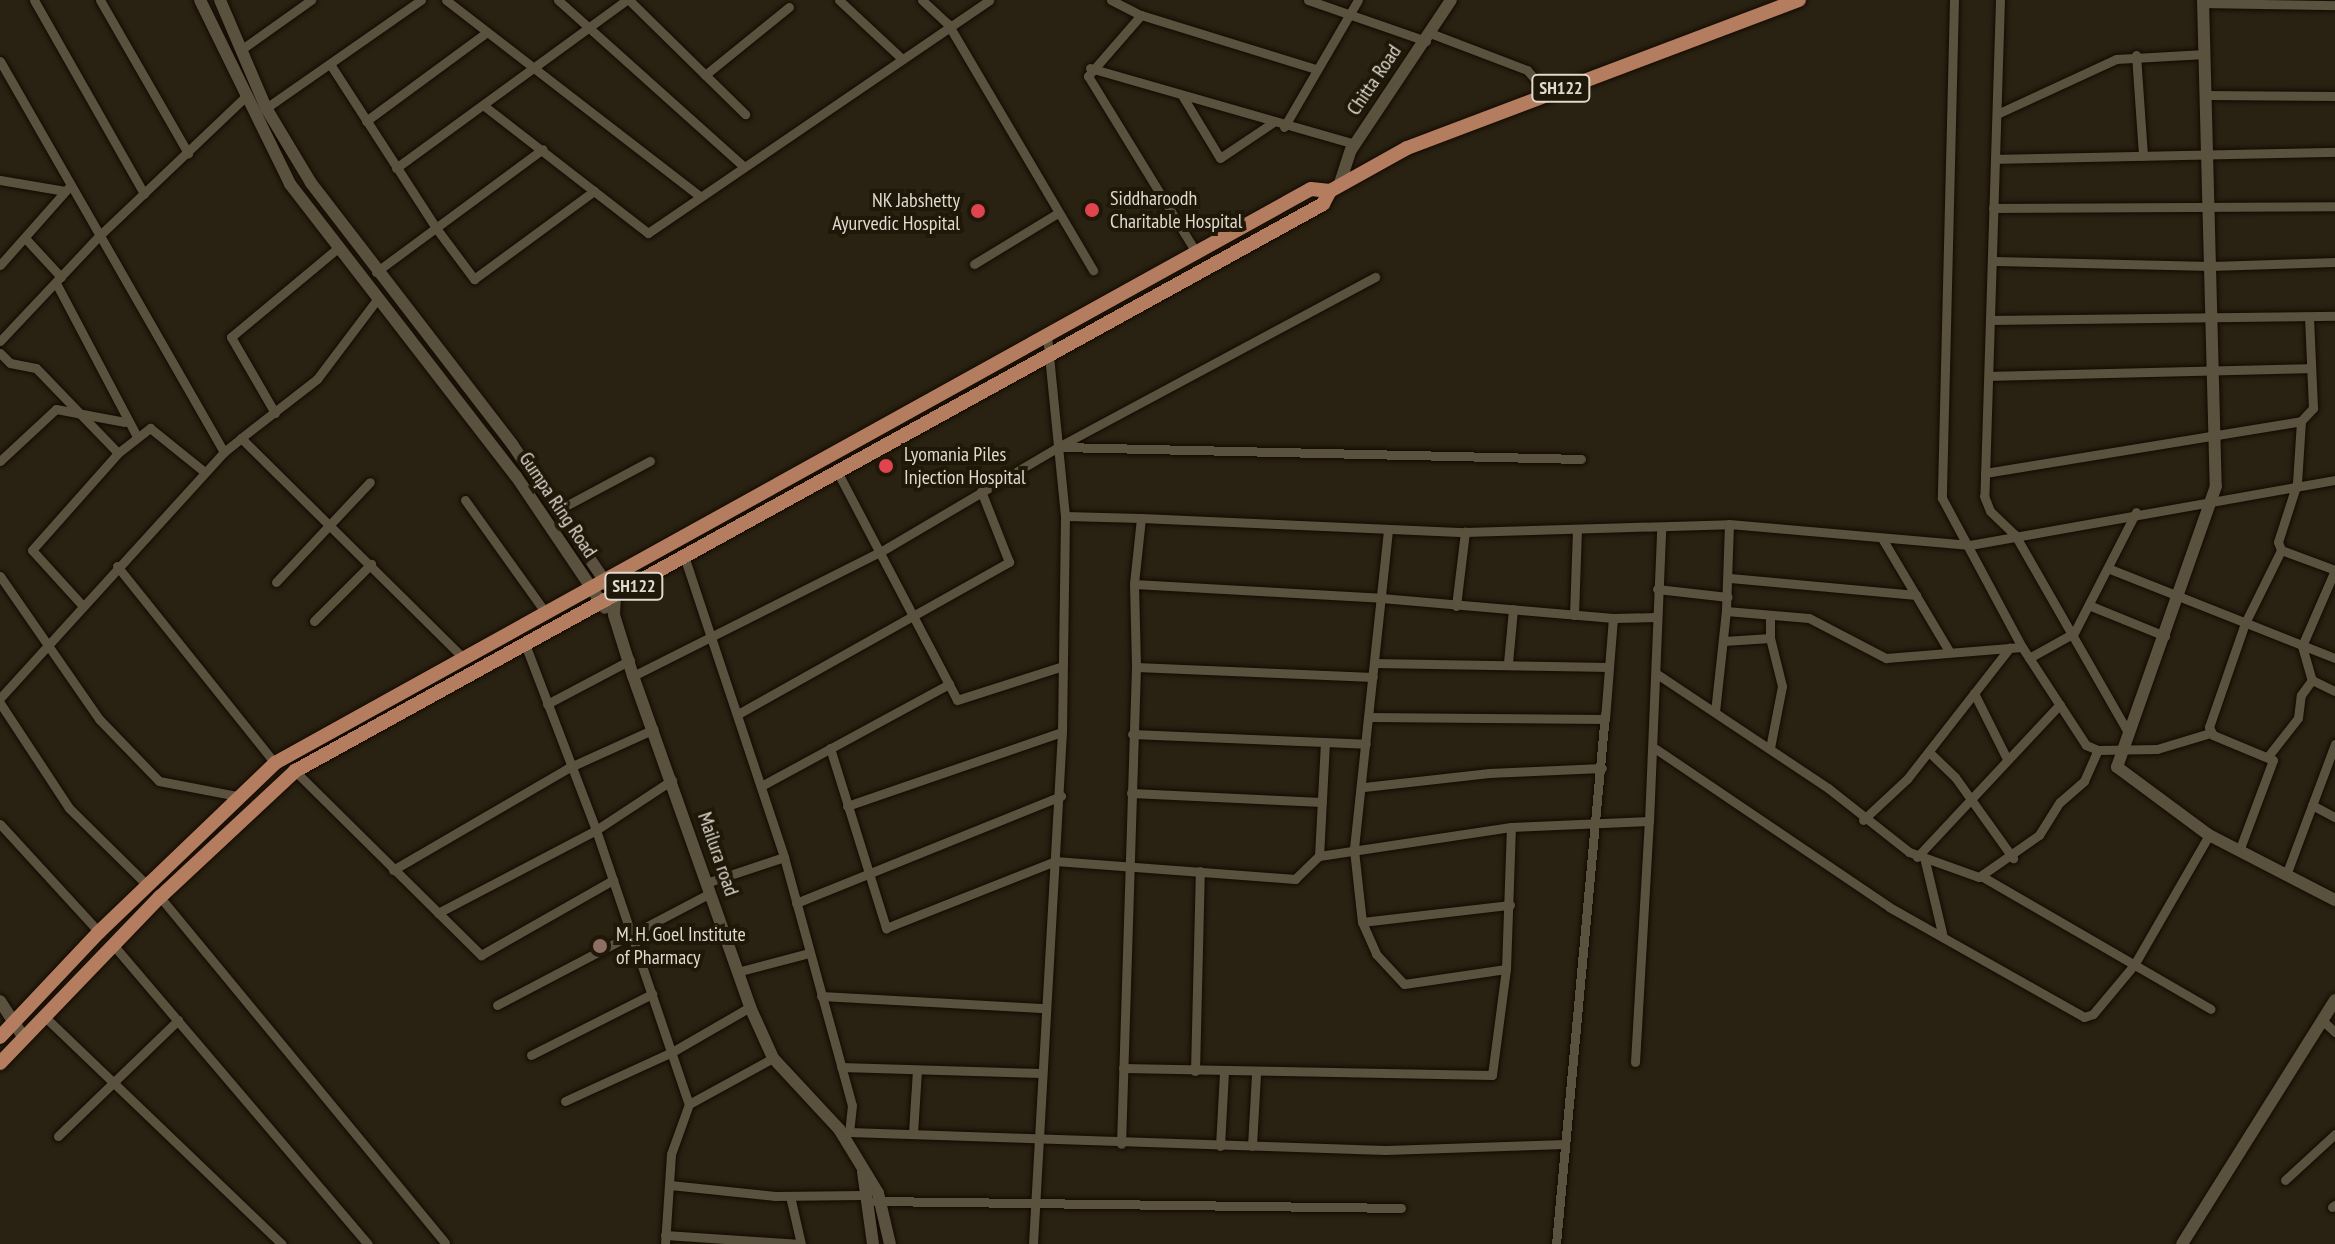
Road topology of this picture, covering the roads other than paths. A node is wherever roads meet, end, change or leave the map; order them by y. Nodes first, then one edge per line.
1 (34, 0) edge
2 (100, 0) edge
3 (200, 0) edge
4 (220, 0) edge
5 (311, 0) edge
6 (421, 0) edge
7 (446, 0) edge
8 (558, 0) edge
9 (627, 0) edge
10 (839, 0) edge
11 (922, 0) edge
12 (989, 0) edge
13 (1111, 0) edge
14 (1308, 0) edge
15 (1358, 0) edge
16 (1451, 0) edge
17 (1799, 0) edge
18 (1954, 0) edge
19 (2000, 0) edge
20 (2204, 2) edge
21 (2335, 5) edge
22 (789, 7) dead end
23 (1347, 13) junction
24 (1141, 15) junction
25 (948, 24) junction
26 (591, 30) junction
27 (487, 32) junction
28 (1428, 37) junction
29 (242, 49) junction
30 (2205, 54) junction
31 (2136, 55) junction
32 (901, 58) junction
33 (0, 61) edge
34 (330, 64) junction
35 (1090, 68) junction
36 (537, 69) junction
37 (1315, 69) junction
38 (705, 75) junction
39 (1547, 93) junction
40 (2206, 95) junction
41 (2335, 96) edge
42 (245, 97) junction
43 (1183, 97) junction
44 (483, 105) junction
45 (266, 108) junction
46 (745, 114) dead end
47 (1997, 114) junction
48 (366, 121) junction
49 (1272, 123) junction
50 (1284, 127) junction
51 (1355, 144) junction
52 (543, 149) junction
53 (2335, 152) edge
54 (188, 153) junction
55 (2205, 155) junction
56 (2143, 156) junction
57 (1995, 159) junction
58 (742, 165) junction
59 (396, 168) junction
60 (0, 180) edge
61 (67, 189) junction
62 (1334, 189) junction
63 (594, 191) junction
64 (144, 194) junction
65 (698, 195) junction
66 (2335, 206) edge
67 (1993, 208) junction
68 (2207, 210) junction
69 (1058, 213) junction
70 (436, 228) junction
71 (99, 236) junction
72 (25, 238) junction
73 (338, 248) junction
74 (1197, 254) junction
75 (1995, 261) junction
76 (2335, 262) edge
77 (974, 264) dead end
78 (0, 265) edge
79 (2211, 266) junction
80 (1093, 270) dead end
81 (376, 272) junction
82 (1375, 277) dead end
83 (58, 280) junction
84 (378, 298) junction
85 (2335, 316) edge
86 (2309, 317) junction
87 (2211, 319) junction
88 (1993, 320) junction
89 (1047, 336) junction
90 (0, 341) edge
91 (0, 353) edge
92 (1047, 357) junction
93 (2311, 368) junction
94 (2213, 373) junction
95 (1990, 376) junction
96 (74, 411) junction
97 (275, 413) junction
98 (2301, 421) junction
99 (125, 422) junction
100 (136, 435) junction
101 (2215, 436) junction
102 (241, 438) junction
103 (1058, 447) junction
104 (224, 452) junction
105 (118, 453) junction
106 (1581, 459) dead end
107 (0, 461) edge
108 (650, 461) dead end
109 (202, 470) junction
110 (838, 473) junction
111 (1985, 473) junction
112 (2335, 480) edge
113 (370, 482) dead end
114 (2297, 483) junction
115 (981, 491) junction
116 (2214, 497) junction
117 (465, 500) dead end
118 (560, 509) junction
119 (2136, 512) junction
120 (1065, 516) junction
121 (1141, 518) junction
122 (332, 524) junction
123 (1729, 524) junction
124 (1388, 530) junction
125 (1577, 530) junction
126 (1661, 530) junction
127 (1465, 532) junction
128 (2015, 535) junction
129 (1883, 540) junction
130 (1970, 545) junction
131 (2281, 550) junction
132 (880, 552) junction
133 (685, 559) junction
134 (371, 564) junction
135 (117, 566) junction
136 (2110, 569) junction
137 (0, 576) edge
138 (1730, 578) junction
139 (605, 580) junction
140 (276, 582) dead end
141 (1134, 584) junction
142 (589, 589) junction
143 (1657, 589) junction
144 (1916, 595) junction
145 (615, 596) junction
146 (1728, 597) junction
147 (1381, 598) junction
148 (2179, 599) junction
149 (599, 604) junction
150 (82, 605) junction
151 (1456, 606) junction
152 (2091, 606) junction
153 (1513, 609) junction
154 (1726, 611) junction
155 (546, 613) junction
156 (614, 615) junction
157 (1574, 615) junction
158 (1770, 615) junction
159 (914, 617) junction
160 (1656, 617) junction
161 (1613, 618) junction
162 (314, 621) dead end
163 (2245, 623) junction
164 (2074, 633) junction
165 (2165, 636) junction
166 (713, 638) junction
167 (1770, 638) junction
168 (48, 641) junction
169 (1724, 641) junction
170 (525, 644) junction
171 (2302, 646) junction
172 (2010, 647) junction
173 (2022, 647) junction
174 (1949, 651) junction
175 (463, 658) junction
176 (2029, 658) junction
177 (2335, 658) edge
178 (630, 660) junction
179 (1374, 663) junction
180 (1508, 663) junction
181 (1063, 666) junction
182 (1136, 667) junction
183 (1609, 667) junction
184 (1657, 674) junction
185 (633, 676) junction
186 (1373, 677) junction
187 (2312, 680) junction
188 (949, 684) junction
189 (2335, 691) edge
190 (1974, 693) junction
191 (0, 700) edge
192 (547, 704) junction
193 (2060, 704) junction
194 (1715, 712) junction
195 (738, 714) junction
196 (1605, 714) junction
197 (1368, 717) junction
198 (654, 729) junction
199 (1062, 732) junction
200 (2210, 733) junction
201 (1132, 734) junction
202 (2129, 734) junction
203 (1325, 742) junction
204 (1366, 744) junction
205 (2335, 744) edge
206 (830, 748) junction
207 (1770, 748) junction
208 (1656, 749) junction
209 (2124, 749) junction
210 (2098, 750) junction
211 (1929, 752) junction
212 (2269, 755) junction
213 (2006, 757) junction
214 (275, 763) junction
215 (568, 768) junction
216 (1602, 768) junction
217 (295, 771) junction
218 (672, 780) junction
219 (763, 785) junction
220 (1364, 787) junction
221 (1131, 793) junction
222 (237, 796) junction
223 (1061, 796) junction
224 (1970, 800) junction
225 (1322, 802) junction
226 (2312, 805) junction
227 (847, 806) junction
228 (2335, 817) edge
229 (1863, 820) junction
230 (1649, 821) junction
231 (1597, 822) junction
232 (0, 824) edge
233 (1511, 827) junction
234 (596, 830) junction
235 (2209, 835) junction
236 (1354, 850) junction
237 (2239, 851) junction
238 (1319, 856) junction
239 (784, 857) junction
240 (2013, 858) junction
241 (1921, 859) junction
242 (1055, 861) junction
243 (1129, 864) junction
244 (393, 870) junction
245 (1200, 871) junction
246 (868, 874) junction
247 (2286, 875) junction
248 (1983, 877) junction
249 (613, 880) junction
250 (148, 886) junction
251 (708, 888) junction
252 (160, 897) junction
253 (2335, 900) edge
254 (796, 903) junction
255 (1510, 905) junction
256 (438, 913) junction
257 (1362, 922) junction
258 (99, 932) junction
259 (1942, 933) junction
260 (631, 934) junction
261 (115, 947) junction
262 (809, 953) junction
263 (2134, 965) junction
264 (1506, 969) junction
265 (737, 972) junction
266 (652, 994) junction
267 (821, 996) junction
268 (2335, 1000) edge
269 (0, 1001) edge
270 (497, 1005) dead end
271 (750, 1007) junction
272 (1046, 1008) junction
273 (2211, 1009) dead end
274 (45, 1017) junction
275 (178, 1020) junction
276 (2322, 1020) junction
277 (14, 1023) junction
278 (2335, 1032) edge
279 (0, 1037) edge
280 (24, 1038) junction
281 (672, 1052) junction
282 (531, 1055) dead end
283 (773, 1058) junction
284 (1635, 1062) dead end
285 (0, 1063) edge
286 (841, 1067) junction
287 (1123, 1068) junction
288 (917, 1070) junction
289 (1195, 1071) junction
290 (1224, 1072) junction
291 (1040, 1073) junction
292 (1256, 1074) junction
293 (109, 1084) junction
294 (565, 1101) dead end
295 (689, 1104) junction
296 (846, 1133) junction
297 (913, 1133) junction
298 (2335, 1134) edge
299 (1037, 1135) junction
300 (58, 1136) dead end
301 (1121, 1144) junction
302 (1565, 1144) junction
303 (1220, 1146) junction
304 (1252, 1146) junction
305 (863, 1172) junction
306 (2285, 1180) dead end
307 (670, 1185) junction
308 (790, 1196) junction
309 (863, 1198) junction
310 (880, 1201) junction
311 (1037, 1206) junction
312 (1401, 1208) dead end
313 (665, 1239) edge
314 (445, 1243) edge
315 (282, 1244) edge
316 (368, 1244) edge
317 (801, 1244) edge
318 (873, 1244) edge
319 (890, 1244) edge
320 (1033, 1244) edge
321 (1556, 1244) edge
322 (2182, 1244) edge

1 - 64 street
2 - 54 street
3 - 42 street, Gumpa Ring Road
4 - 29 street, Gumpa Ring Road
5 - 29 street
6 - 34 street
7 - 27 street
8 - 26 street
9 - 26 street
9 - 38 street
10 - 32 street
11 - 25 street
12 - 25 street
13 - 24 street
14 - 23 street
15 - 23 street
16 - 28 street, Chitta Road
17 - 39 main road, SH122
18 - 130 street
19 - 47 street
20 - 21 street
20 - 30 street
22 - 38 street
23 - 28 street
23 - 37 street
24 - 35 street
24 - 37 street
25 - 32 street
25 - 69 street
26 - 36 street
26 - 58 street
27 - 36 street
27 - 48 street
28 - 39 street
28 - 51 street, Chitta Road
29 - 45 street, Gumpa Ring Road
30 - 31 street
30 - 40 street
31 - 47 street
31 - 56 street
32 - 58 street
33 - 61 street
34 - 45 street
34 - 48 street
35 - 43 street
35 - 74 street
36 - 44 street
36 - 65 street
37 - 50 street
38 - 46 street
39 - 62 main road, SH122
40 - 41 street
40 - 55 street
42 - 54 street
42 - 73 street, Gumpa Ring Road
43 - 49 street
43 - 49 street
44 - 52 street
44 - 59 street
45 - 81 street, Gumpa Ring Road
47 - 57 street
48 - 59 street
49 - 50 street
50 - 51 street
51 - 62 street, Chitta Road
52 - 63 street
52 - 70 street
53 - 55 street
54 - 64 street
55 - 56 street
55 - 68 street
56 - 57 street
57 - 67 street
58 - 65 street
59 - 70 street
60 - 61 street
61 - 71 street
61 - 72 street
62 - 74 main road
62 - 92 main road, SH122
63 - 65 street
63 - 70 street
64 - 71 street
66 - 68 street
67 - 68 street
67 - 75 street
68 - 79 street
69 - 77 street
69 - 80 street
70 - 81 street
71 - 83 street
71 - 104 street
72 - 78 street
72 - 83 street
73 - 84 street, Gumpa Ring Road
73 - 97 street
74 - 89 main road
75 - 79 street
75 - 88 street
76 - 79 street
79 - 87 street
81 - 118 street, Gumpa Ring Road
82 - 103 street
83 - 90 street
83 - 99 street
84 - 97 street
84 - 142 street, Gumpa Ring Road
85 - 86 street
86 - 87 street
86 - 93 street
87 - 88 street
87 - 94 street
88 - 95 street
89 - 92 street
89 - 139 main road
91 - 96 street
92 - 103 street
92 - 110 main road, SH122
93 - 94 street
93 - 98 street
94 - 95 street
94 - 101 street
95 - 111 street
96 - 99 street
96 - 105 street
96 - 107 street
97 - 102 street
98 - 101 street
98 - 114 street
99 - 100 street
100 - 105 street
100 - 109 street
101 - 111 street
101 - 116 street
102 - 104 street
102 - 122 street
103 - 106 street
103 - 115 street
103 - 120 street
104 - 109 street
105 - 150 street
108 - 118 street
109 - 135 street
110 - 132 street
110 - 133 main road, SH122
111 - 128 street
112 - 114 street
113 - 122 street
114 - 116 street
114 - 131 street
115 - 132 street
115 - 159 street
116 - 119 street
116 - 148 street
117 - 155 street
118 - 139 street, Gumpa Ring Road
119 - 128 street
119 - 136 street
120 - 121 street
120 - 181 street
121 - 124 street
121 - 141 street
122 - 134 street
122 - 140 street
123 - 126 street
123 - 129 street
123 - 138 street
124 - 127 street
124 - 147 street
125 - 126 street
125 - 127 street
125 - 157 street
126 - 143 street
127 - 151 street
128 - 130 street
128 - 164 street
129 - 130 street
129 - 144 street
130 - 173 street
131 - 163 street
131 - 171 street
132 - 159 street
132 - 166 street
133 - 145 main road, SH122
133 - 166 street
134 - 162 street
134 - 175 street
135 - 150 street
135 - 214 street
136 - 148 street
136 - 152 street
137 - 168 street
138 - 144 street
138 - 146 street
139 - 142 main road
139 - 145 street, Gumpa Ring Road
141 - 147 street
141 - 182 street
142 - 149 street, Gumpa Ring Road
142 - 155 main road
143 - 146 street
143 - 160 street
144 - 174 street
145 - 149 main road, SH122
145 - 156 street
146 - 154 street
147 - 151 street
147 - 179 street
148 - 163 street
148 - 165 street
149 - 156 street, Gumpa Ring Road
149 - 170 main road, SH122
150 - 168 street
151 - 153 street
152 - 164 street
152 - 165 street
153 - 157 street
153 - 180 street
154 - 158 street
154 - 169 street
155 - 175 main road
156 - 178 street, Mailura road
157 - 161 street
158 - 167 street
158 - 174 street
159 - 188 street
159 - 195 street
160 - 161 street
160 - 184 street
161 - 183 street
163 - 171 street
163 - 200 street
164 - 176 street
164 - 202 street
165 - 202 street
166 - 185 street
166 - 195 street
167 - 169 street
167 - 207 street
168 - 191 street
168 - 222 street
169 - 194 street
170 - 192 street
170 - 217 main road, SH122
171 - 177 street
171 - 187 street
172 - 173 street
172 - 174 street
172 - 190 street
173 - 176 street
175 - 214 main road
176 - 193 street
178 - 185 street, Mailura road
178 - 192 street
179 - 180 street
179 - 186 street
180 - 183 street
181 - 188 street
181 - 199 street
182 - 186 street
182 - 201 street
183 - 196 street
184 - 194 street
184 - 208 street
185 - 198 street, Mailura road
186 - 197 street
187 - 189 street
187 - 212 street
188 - 206 street
190 - 211 street
190 - 213 street
191 - 250 street
192 - 215 street
193 - 210 street
193 - 213 street
194 - 207 street
195 - 219 street
196 - 197 street
196 - 216 street
197 - 204 street
198 - 215 street
198 - 218 street, Mailura road
199 - 223 street
199 - 227 street
200 - 209 street
200 - 212 street
201 - 203 street
201 - 221 street
202 - 209 street
203 - 204 street
203 - 225 street
204 - 220 street
205 - 226 street
206 - 219 street
206 - 227 street
207 - 229 street
208 - 230 street
208 - 259 street
209 - 210 street
209 - 235 street
210 - 240 street
211 - 224 street
211 - 229 street
212 - 237 street
213 - 224 street
214 - 222 main road
215 - 234 street
215 - 244 street
216 - 220 street
216 - 231 street
217 - 244 street
217 - 252 main road, SH122
218 - 234 street
218 - 251 street, Mailura road
219 - 239 street
220 - 236 street
221 - 225 street
221 - 243 street
222 - 250 main road
223 - 242 street
223 - 246 street
224 - 240 street
224 - 241 street
225 - 238 street
226 - 228 street
226 - 247 street
227 - 246 street
229 - 241 street
230 - 231 street
230 - 284 street
231 - 233 street
231 - 302 street
232 - 258 street
233 - 236 street
233 - 255 street
234 - 249 street
234 - 256 street
235 - 237 street
235 - 263 street
236 - 238 street
236 - 257 street
237 - 247 street
238 - 245 street
239 - 251 street
239 - 254 street
240 - 248 street
241 - 248 street
241 - 259 street
242 - 243 street
242 - 246 street
242 - 272 street
243 - 245 street
243 - 287 street
244 - 256 street
245 - 289 street
246 - 254 street
247 - 253 street
248 - 263 street
249 - 256 street
249 - 260 street
250 - 258 main road
251 - 260 street
251 - 265 street, Mailura road
252 - 261 main road, SH122
252 - 314 street
254 - 262 street
255 - 257 street
255 - 264 street
257 - 264 street
258 - 277 main road
259 - 263 street
260 - 266 street
260 - 270 street
261 - 274 main road, SH122
261 - 275 street
262 - 265 street
262 - 267 street
263 - 273 street
264 - 292 street
265 - 271 street, Mailura road
266 - 281 street
266 - 282 street
267 - 272 street
267 - 286 street
268 - 276 street
269 - 277 street
271 - 281 street
271 - 283 street, Mailura road
272 - 291 street
274 - 280 main road, SH122
274 - 293 street
275 - 293 street
275 - 316 street
276 - 278 street
276 - 322 street
277 - 279 main road
277 - 280 street
280 - 285 main road, SH122
281 - 294 street
281 - 295 street
283 - 295 street
283 - 296 street, Mailura road
286 - 288 street
286 - 296 street
287 - 289 street
287 - 301 street
288 - 291 street
288 - 297 street
289 - 290 street
290 - 292 street
290 - 303 street
291 - 299 street
292 - 304 street
293 - 300 street
293 - 315 street
295 - 307 street
296 - 297 street
296 - 305 street, Mailura road
297 - 299 street
298 - 306 street
299 - 301 street
299 - 311 street
301 - 303 street
302 - 304 street
302 - 321 street
303 - 304 street
305 - 309 street
305 - 310 street, Mailura road
307 - 308 street
307 - 313 street
308 - 309 street
308 - 317 street
309 - 310 street
309 - 318 street
310 - 311 street
310 - 319 street, Mailura road
311 - 312 street
311 - 320 street
313 - 317 street

